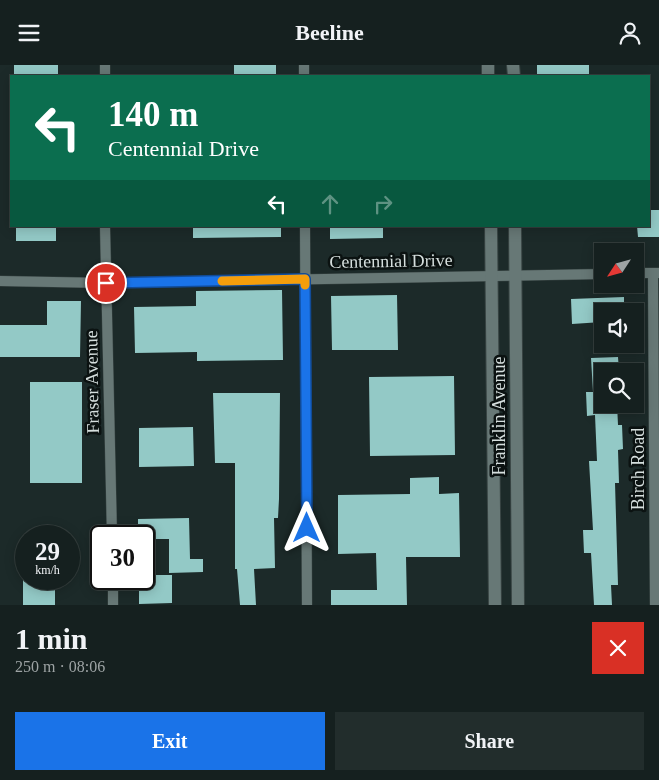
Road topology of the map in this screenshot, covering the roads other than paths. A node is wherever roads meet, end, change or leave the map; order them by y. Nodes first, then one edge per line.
1 (105, 227) edge
2 (305, 227) edge
3 (491, 227) edge
4 (515, 227) edge
5 (656, 273) edge
6 (594, 274) edge
7 (492, 275) junction
8 (515, 275) junction
9 (305, 279) junction
10 (0, 281) edge
11 (106, 283) junction
12 (112, 525) edge
13 (113, 590) edge
14 (113, 605) edge
15 (307, 605) edge
16 (495, 605) edge
17 (518, 605) edge
18 (655, 605) edge

1 - 11 street, Fraser Avenue
2 - 9 street
3 - 7 main road, Franklin Avenue
4 - 8 main road, Franklin Avenue
5 - 18 street, Birch Road
6 - 8 street, Centennial Drive
7 - 8 street, Centennial Drive
7 - 9 street, Centennial Drive
7 - 16 main road, Franklin Avenue
8 - 17 main road, Franklin Avenue
9 - 11 street, Centennial Drive
9 - 15 street
10 - 11 street, Centennial Drive
11 - 12 street, Fraser Avenue
13 - 14 street

